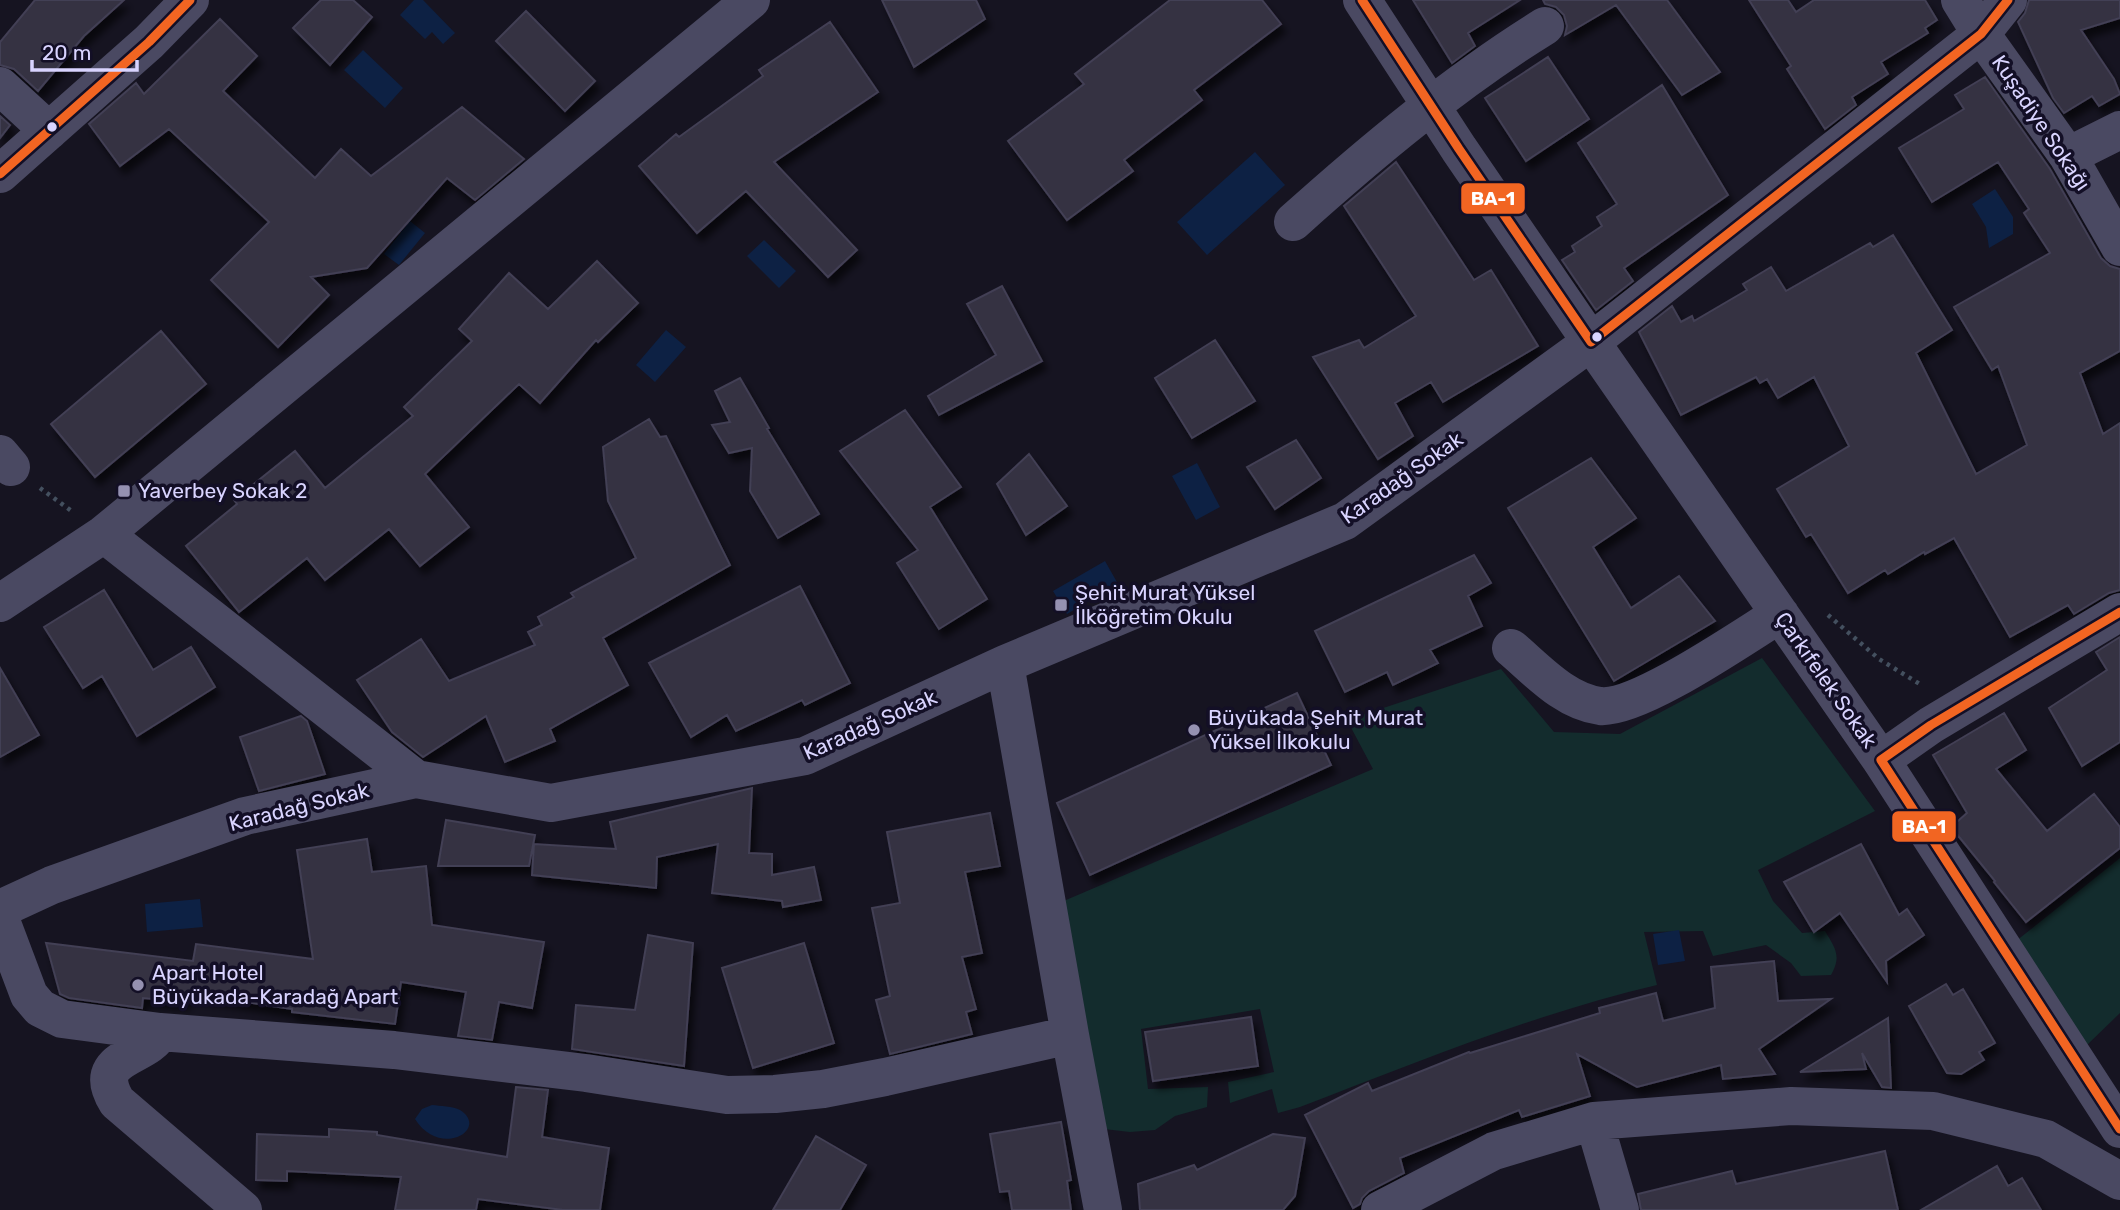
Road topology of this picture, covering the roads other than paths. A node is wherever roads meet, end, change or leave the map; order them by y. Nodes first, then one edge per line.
1 (190, 0) edge
2 (751, 0) edge
3 (1362, 0) edge
4 (1959, 0) edge
5 (2008, 0) edge
6 (1545, 26) dead end
7 (1980, 34) junction
8 (0, 86) edge
9 (1432, 107) junction
10 (2120, 130) edge
11 (49, 131) junction
12 (2068, 156) junction
13 (0, 174) edge
14 (1293, 222) dead end
15 (2120, 247) edge
16 (1591, 342) junction
17 (104, 534) junction
18 (0, 603) edge
19 (2120, 612) edge
20 (1780, 614) junction
21 (1511, 648) dead end
22 (1005, 664) junction
23 (1881, 760) junction
24 (416, 779) junction
25 (0, 909) edge
26 (0, 918) edge
27 (160, 1032) junction
28 (1070, 1035) junction
29 (1594, 1121) junction
30 (2120, 1129) edge
31 (2120, 1181) edge
32 (243, 1210) edge
33 (1103, 1210) edge
34 (1380, 1210) edge
35 (1620, 1210) edge

1 - 11 street
2 - 17 street
3 - 9 street, Çarkıfelek Sokak
4 - 7 street, Kuşadiye Sokağı
5 - 7 street, Karadağ Sokak
6 - 9 street
7 - 12 street, Kuşadiye Sokağı
7 - 16 street, Karadağ Sokak
8 - 11 street
9 - 14 street
9 - 16 street, Çarkıfelek Sokak
10 - 12 street
11 - 13 street
12 - 15 street, Kuşadiye Sokağı
16 - 20 street, Çarkıfelek Sokak
16 - 22 street, Karadağ Sokak
17 - 18 street
17 - 24 street
19 - 23 street
20 - 21 street
20 - 23 street, Çarkıfelek Sokak
22 - 24 street, Karadağ Sokak
22 - 28 street
23 - 30 street, Çarkıfelek Sokak
24 - 25 street, Karadağ Sokak
26 - 27 street
27 - 28 street
27 - 32 street
28 - 33 street
29 - 31 street
29 - 34 street
29 - 35 street

